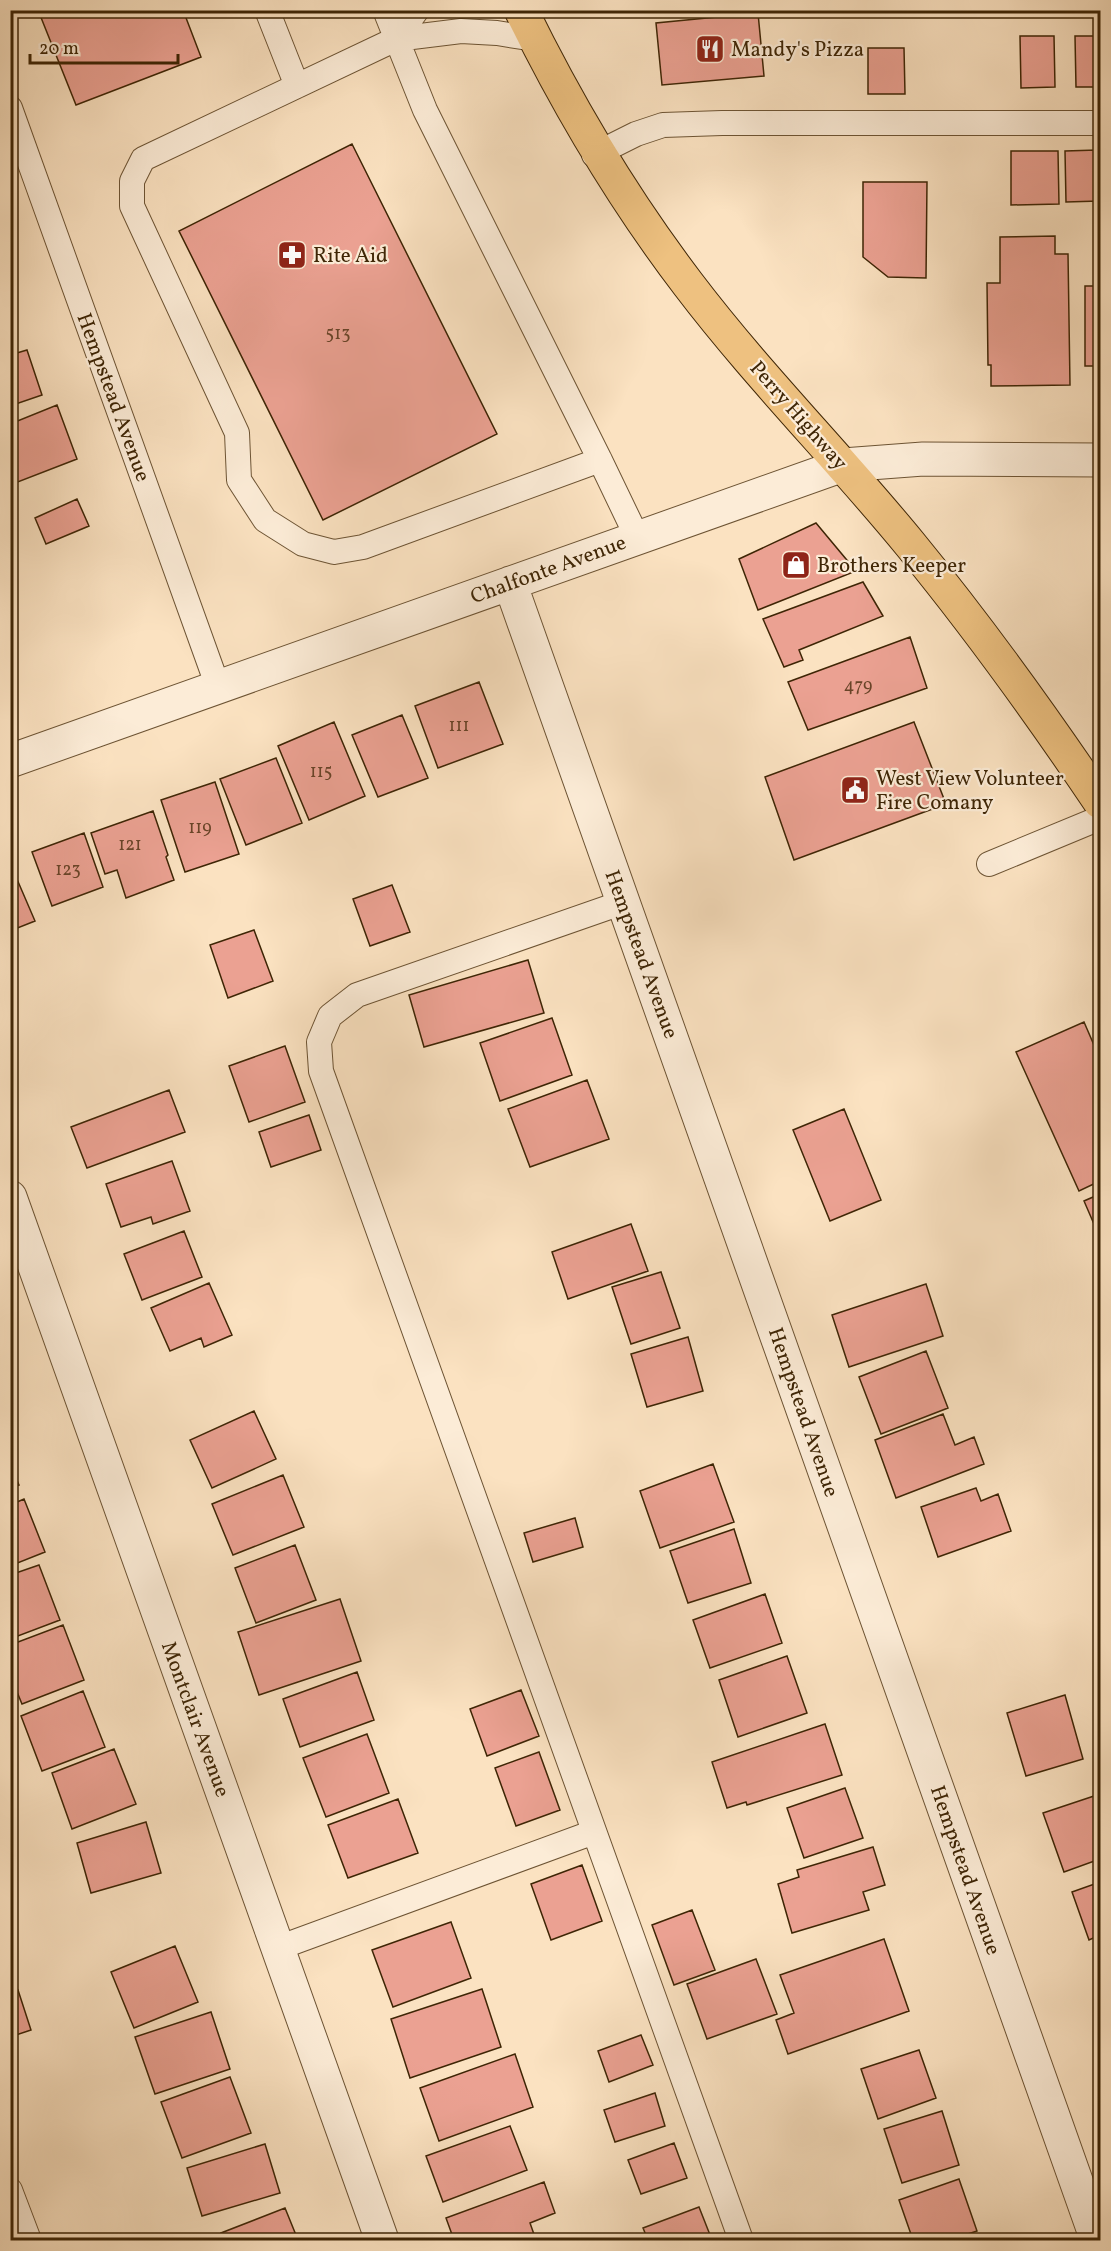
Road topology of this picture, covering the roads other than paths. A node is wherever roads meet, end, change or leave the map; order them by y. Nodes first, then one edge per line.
1 (267, 10) edge
2 (385, 10) edge
3 (417, 10) edge
4 (521, 10) edge
5 (396, 39) junction
6 (535, 39) junction
7 (297, 86) junction
8 (10, 108) edge
9 (1101, 123) edge
10 (597, 154) junction
11 (600, 460) junction
12 (1101, 460) edge
13 (843, 465) junction
14 (637, 537) junction
15 (510, 583) junction
16 (218, 687) junction
17 (10, 761) edge
18 (1101, 802) edge
19 (1101, 818) edge
20 (989, 864) dead end
21 (624, 903) junction
22 (10, 1197) edge
23 (594, 1832) junction
24 (278, 1948) junction
25 (10, 2190) edge
26 (29, 2241) edge
27 (382, 2241) edge
28 (741, 2241) edge
29 (1097, 2241) edge

1 - 7 lane
2 - 5 lane
3 - 5 lane
4 - 6 main road, Perry Highway
5 - 6 lane
5 - 7 lane
5 - 11 lane
6 - 10 main road, Perry Highway
7 - 11 lane
8 - 16 lane, Hempstead Avenue
9 - 10 lane
10 - 13 main road, Perry Highway
11 - 14 lane
12 - 13 street, Chalfonte Avenue
13 - 14 street, Chalfonte Avenue
13 - 18 main road, Perry Highway
14 - 15 street, Chalfonte Avenue
15 - 16 street, Chalfonte Avenue
15 - 21 street, Hempstead Avenue
16 - 17 street, Chalfonte Avenue
19 - 20 lane
21 - 23 lane
21 - 29 street, Hempstead Avenue
22 - 24 street, Montclair Avenue
23 - 24 lane
23 - 28 lane
24 - 27 street, Montclair Avenue
25 - 26 lane

